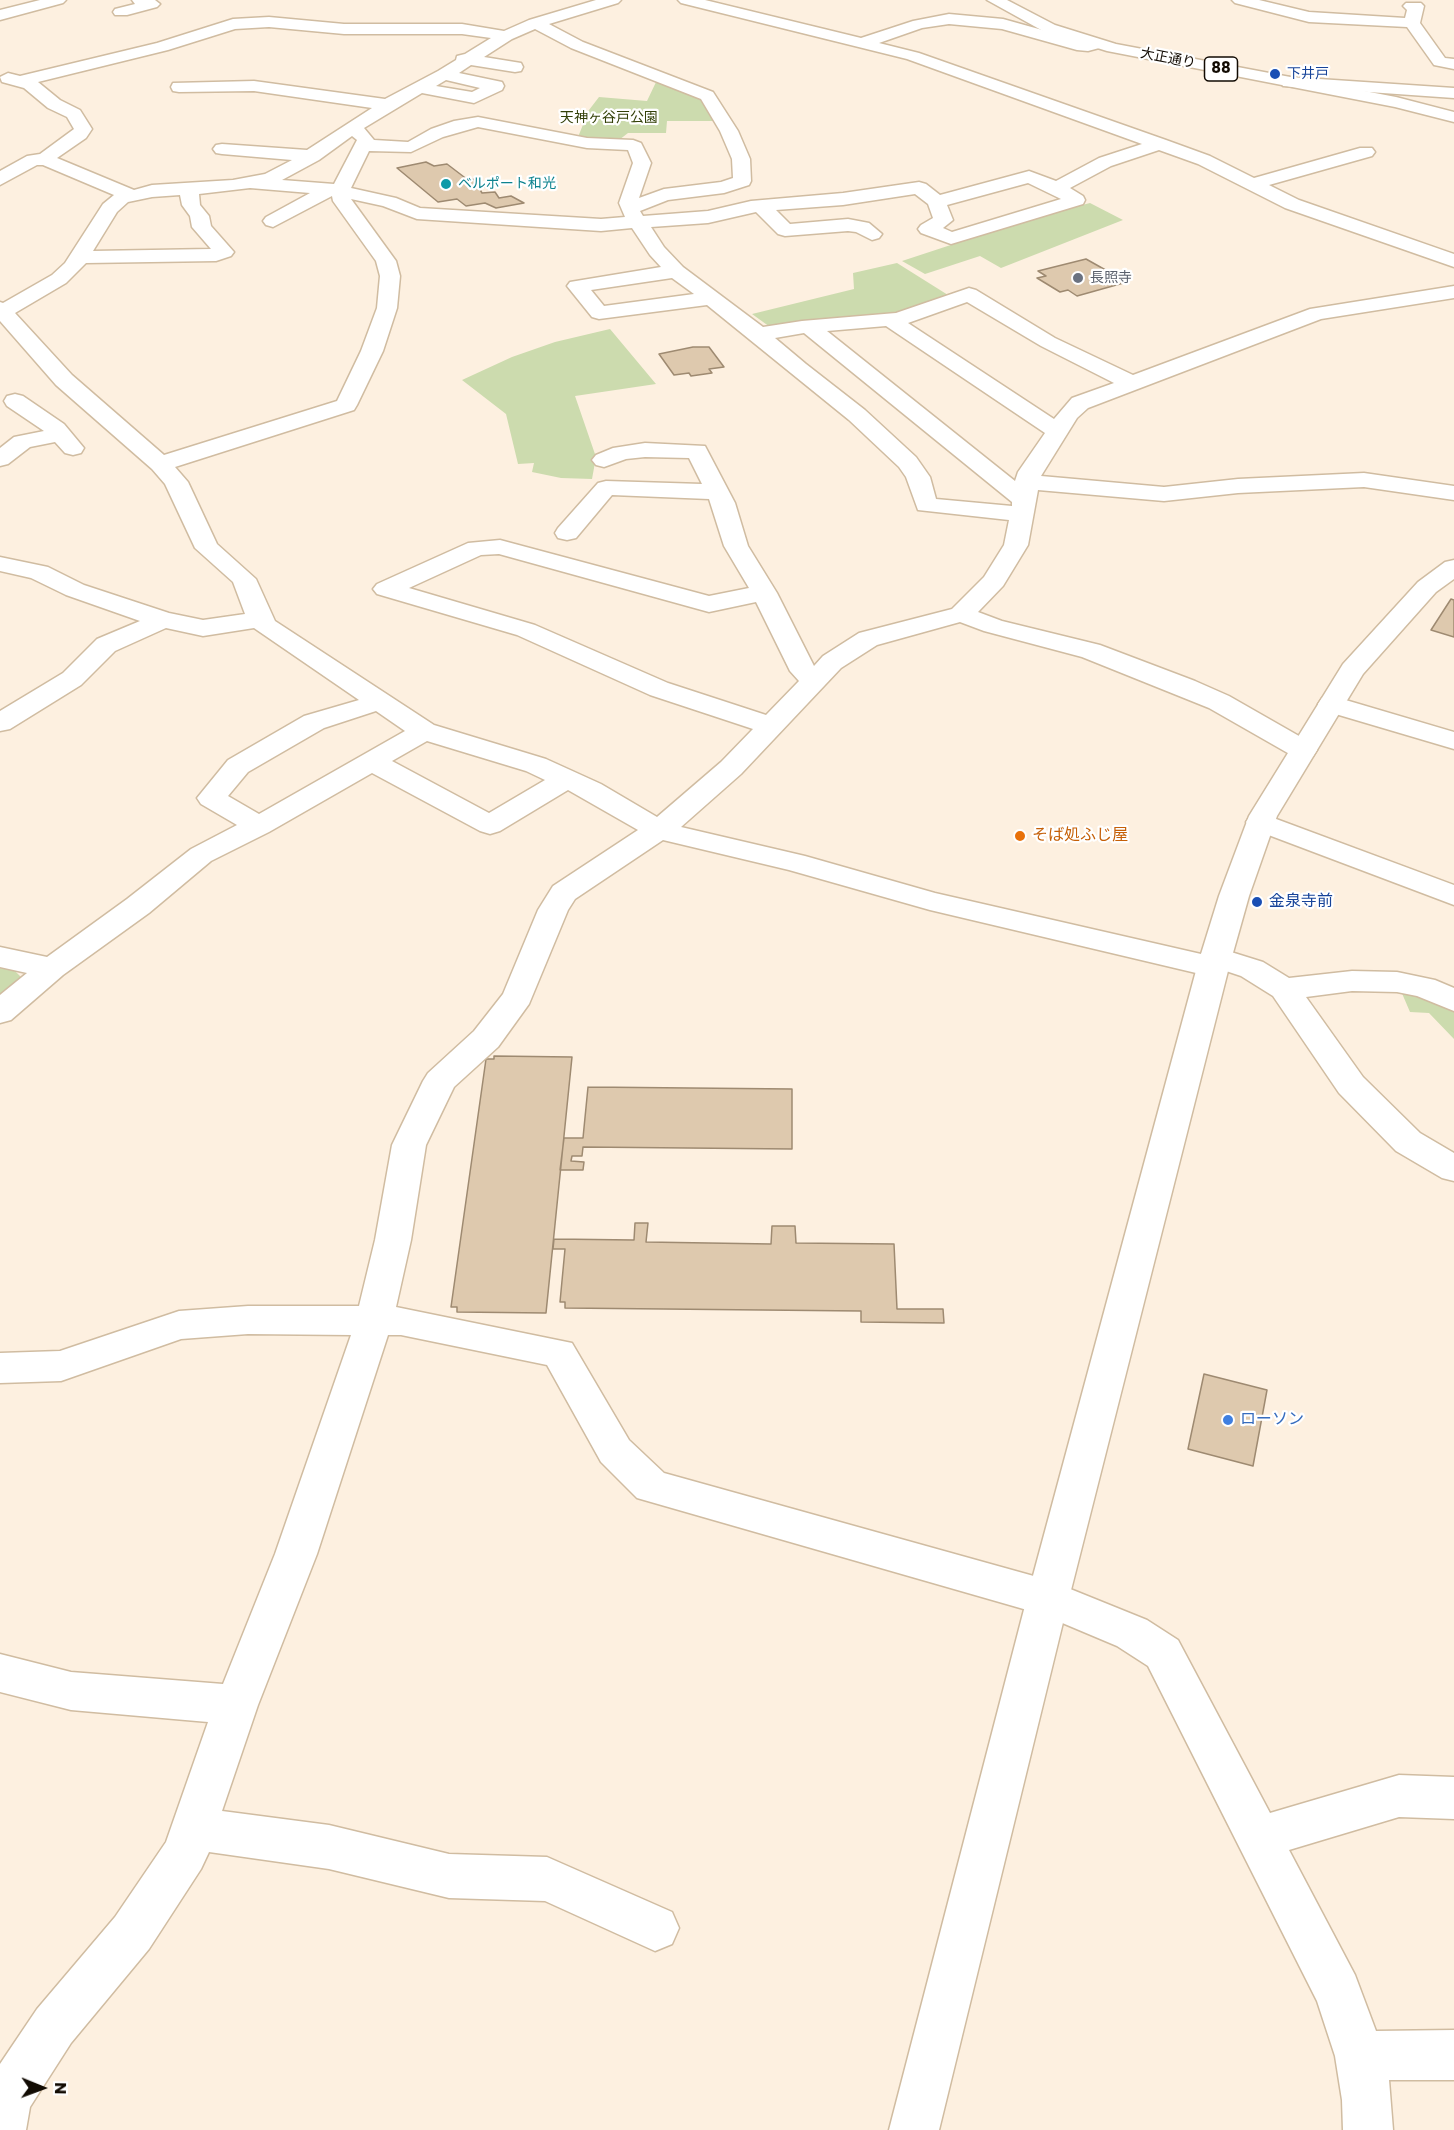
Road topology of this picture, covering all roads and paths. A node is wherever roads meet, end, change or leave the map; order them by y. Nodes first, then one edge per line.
1 (58, 0) edge
2 (140, 0) edge
3 (613, 0) edge
4 (687, 0) edge
5 (995, 0) edge
6 (1240, 0) edge
7 (1395, 5) dead end
8 (122, 12) dead end
9 (0, 15) edge
10 (535, 23) junction
11 (1412, 23) junction
12 (506, 36) junction
13 (863, 43) junction
14 (1097, 44) junction
15 (460, 58) junction
16 (1454, 64) edge
17 (515, 68) dead end
18 (0, 75) edge
19 (444, 75) junction
20 (20, 81) junction
21 (1289, 82) junction
22 (179, 87) dead end
23 (420, 88) junction
24 (1454, 93) edge
25 (388, 105) junction
26 (1454, 117) edge
27 (356, 137) junction
28 (1160, 144) junction
29 (222, 149) dead end
30 (1366, 152) dead end
31 (313, 156) junction
32 (48, 159) junction
33 (0, 179) edge
34 (252, 183) junction
35 (1253, 184) junction
36 (1058, 188) junction
37 (189, 190) junction
38 (336, 190) junction
39 (131, 195) junction
40 (937, 202) junction
41 (761, 206) junction
42 (635, 215) junction
43 (273, 220) dead end
44 (872, 234) dead end
45 (80, 257) junction
46 (1454, 261) edge
47 (676, 271) junction
48 (1454, 292) edge
49 (712, 298) junction
50 (2, 311) edge
51 (890, 320) junction
52 (809, 327) junction
53 (759, 334) junction
54 (1132, 383) junction
55 (32, 394) edge
56 (1057, 431) junction
57 (0, 459) edge
58 (604, 460) dead end
59 (160, 465) junction
60 (717, 492) junction
61 (1454, 493) edge
62 (1025, 499) junction
63 (567, 533) dead end
64 (0, 564) edge
65 (1454, 567) edge
66 (764, 593) junction
67 (961, 614) junction
68 (260, 619) junction
69 (163, 620) junction
70 (814, 680) junction
71 (380, 702) junction
72 (1332, 704) junction
73 (7, 712) edge
74 (772, 726) junction
75 (424, 730) junction
76 (1454, 741) edge
77 (1303, 750) junction
78 (371, 761) junction
79 (567, 779) junction
80 (1260, 822) junction
81 (259, 826) junction
82 (661, 829) junction
83 (1454, 896) edge
84 (0, 957) edge
85 (1214, 962) junction
86 (52, 968) junction
87 (1284, 988) junction
88 (1454, 1000) edge
89 (0, 1012) edge
90 (1454, 1169) edge
91 (375, 1321) junction
92 (0, 1368) edge
93 (1048, 1598) junction
94 (0, 1673) edge
95 (236, 1705) junction
96 (1454, 1797) edge
97 (194, 1828) junction
98 (1258, 1838) junction
99 (655, 1928) dead end
100 (1454, 2055) edge
101 (1360, 2056) junction
102 (1, 2130) edge
103 (914, 2130) edge
104 (1368, 2130) edge

1 - 9 street
2 - 8 street
3 - 10 street
4 - 13 street
5 - 14 street, 大正通り / 88
6 - 11 street
7 - 11 street
10 - 12 street
10 - 42 street
11 - 16 street
12 - 15 street
12 - 20 street
13 - 14 street
13 - 28 street
14 - 21 street, 大正通り / 88
15 - 17 street
15 - 19 street
18 - 20 street
19 - 23 street
19 - 23 street
20 - 32 street
21 - 24 street
21 - 26 street, 大正通り / 88
22 - 25 street
23 - 25 street
25 - 27 street
27 - 31 street
27 - 38 street
27 - 42 street
28 - 35 street
28 - 36 street
29 - 31 street
30 - 35 street
31 - 34 street
32 - 33 street
32 - 39 street
34 - 37 street
34 - 38 street
35 - 46 street
36 - 40 street
36 - 40 street
37 - 39 street
37 - 45 street
38 - 42 street
38 - 43 street
38 - 59 street
39 - 45 street
40 - 41 street
41 - 42 street
41 - 44 street
42 - 47 street
45 - 50 street
47 - 49 street
47 - 49 street
48 - 54 street
49 - 53 street
50 - 55 street
51 - 52 street
51 - 54 street
51 - 56 street
52 - 53 street
52 - 62 street
53 - 62 street
54 - 56 street
55 - 57 street
55 - 59 street
56 - 62 street
58 - 60 street
59 - 68 street
60 - 63 street
60 - 66 street
61 - 62 street
62 - 67 street
64 - 69 street
65 - 72 street
66 - 70 street
66 - 74 street
67 - 70 street
67 - 77 street
68 - 69 street
68 - 71 street
69 - 73 street
70 - 74 street
71 - 75 street
71 - 81 street
72 - 76 street
72 - 77 street
74 - 82 street
75 - 78 street
75 - 79 street
77 - 80 street
78 - 79 street
78 - 81 street
79 - 82 street
80 - 83 street
80 - 85 street
81 - 86 street
82 - 85 street
82 - 91 street
84 - 86 street
85 - 87 street
85 - 93 street
86 - 89 street
87 - 88 street
87 - 90 street
91 - 92 street
91 - 93 street
91 - 95 street
93 - 98 street
93 - 103 street
94 - 95 street
95 - 97 street
96 - 98 street
97 - 99 street
97 - 102 street
98 - 101 street
100 - 101 street
101 - 104 street

